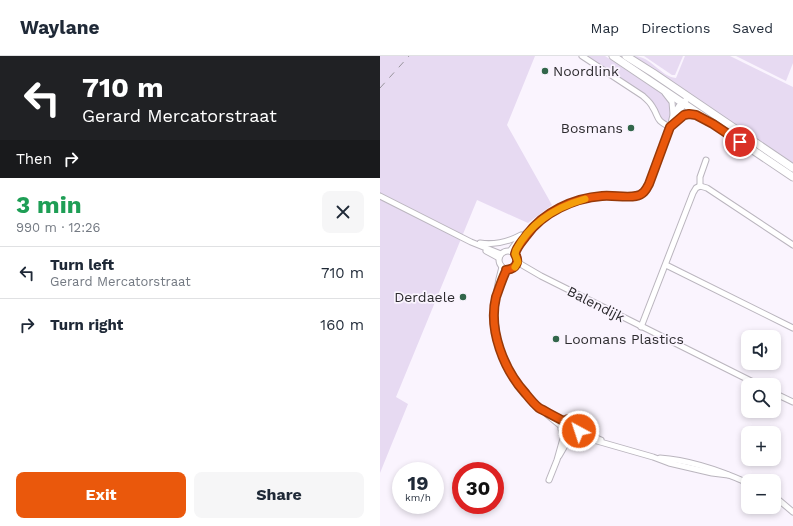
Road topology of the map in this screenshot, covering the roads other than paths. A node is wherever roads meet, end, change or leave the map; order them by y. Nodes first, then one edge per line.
1 (582, 56) edge
2 (612, 56) edge
3 (626, 56) edge
4 (645, 68) junction
5 (658, 87) junction
6 (684, 102) junction
7 (673, 115) junction
8 (713, 124) junction
9 (670, 127) junction
10 (741, 133) junction
11 (706, 160) dead end
12 (793, 168) edge
13 (793, 177) edge
14 (700, 186) junction
15 (380, 196) edge
16 (530, 229) junction
17 (524, 234) junction
18 (471, 242) junction
19 (793, 244) edge
20 (513, 252) junction
21 (500, 256) junction
22 (518, 262) junction
23 (666, 265) junction
24 (514, 267) junction
25 (504, 268) junction
26 (541, 276) junction
27 (641, 327) junction
28 (793, 328) edge
29 (745, 378) edge
30 (781, 396) edge
31 (792, 400) edge
32 (562, 423) junction
33 (579, 429) junction
34 (564, 435) junction
35 (576, 435) junction
36 (570, 437) junction
37 (609, 445) junction
38 (557, 460) junction
39 (549, 480) dead end
40 (741, 480) edge
41 (781, 502) edge
42 (793, 512) edge

1 - 9 street
2 - 5 highway
3 - 4 highway
4 - 6 highway
4 - 10 highway
5 - 6 highway
5 - 7 street
6 - 7 street
6 - 8 highway
6 - 9 street
6 - 10 highway
7 - 9 street
8 - 9 street
8 - 13 highway
9 - 16 street
10 - 12 highway
11 - 14 street
14 - 19 street
14 - 23 street
15 - 18 street
16 - 17 street
16 - 20 street
17 - 18 street
17 - 20 street
18 - 21 street
20 - 21 street
20 - 22 street
21 - 25 street
22 - 24 street
22 - 26 street, Balendijk
23 - 27 street
23 - 28 street
24 - 25 street
24 - 26 street, Balendijk
25 - 32 street
26 - 27 street, Balendijk
27 - 29 street, Balendijk
30 - 31 street
32 - 33 street
32 - 34 street
33 - 35 street
33 - 37 street
34 - 36 street
34 - 38 street
35 - 36 street
35 - 37 street
36 - 38 street
37 - 40 street
38 - 39 street
41 - 42 street

